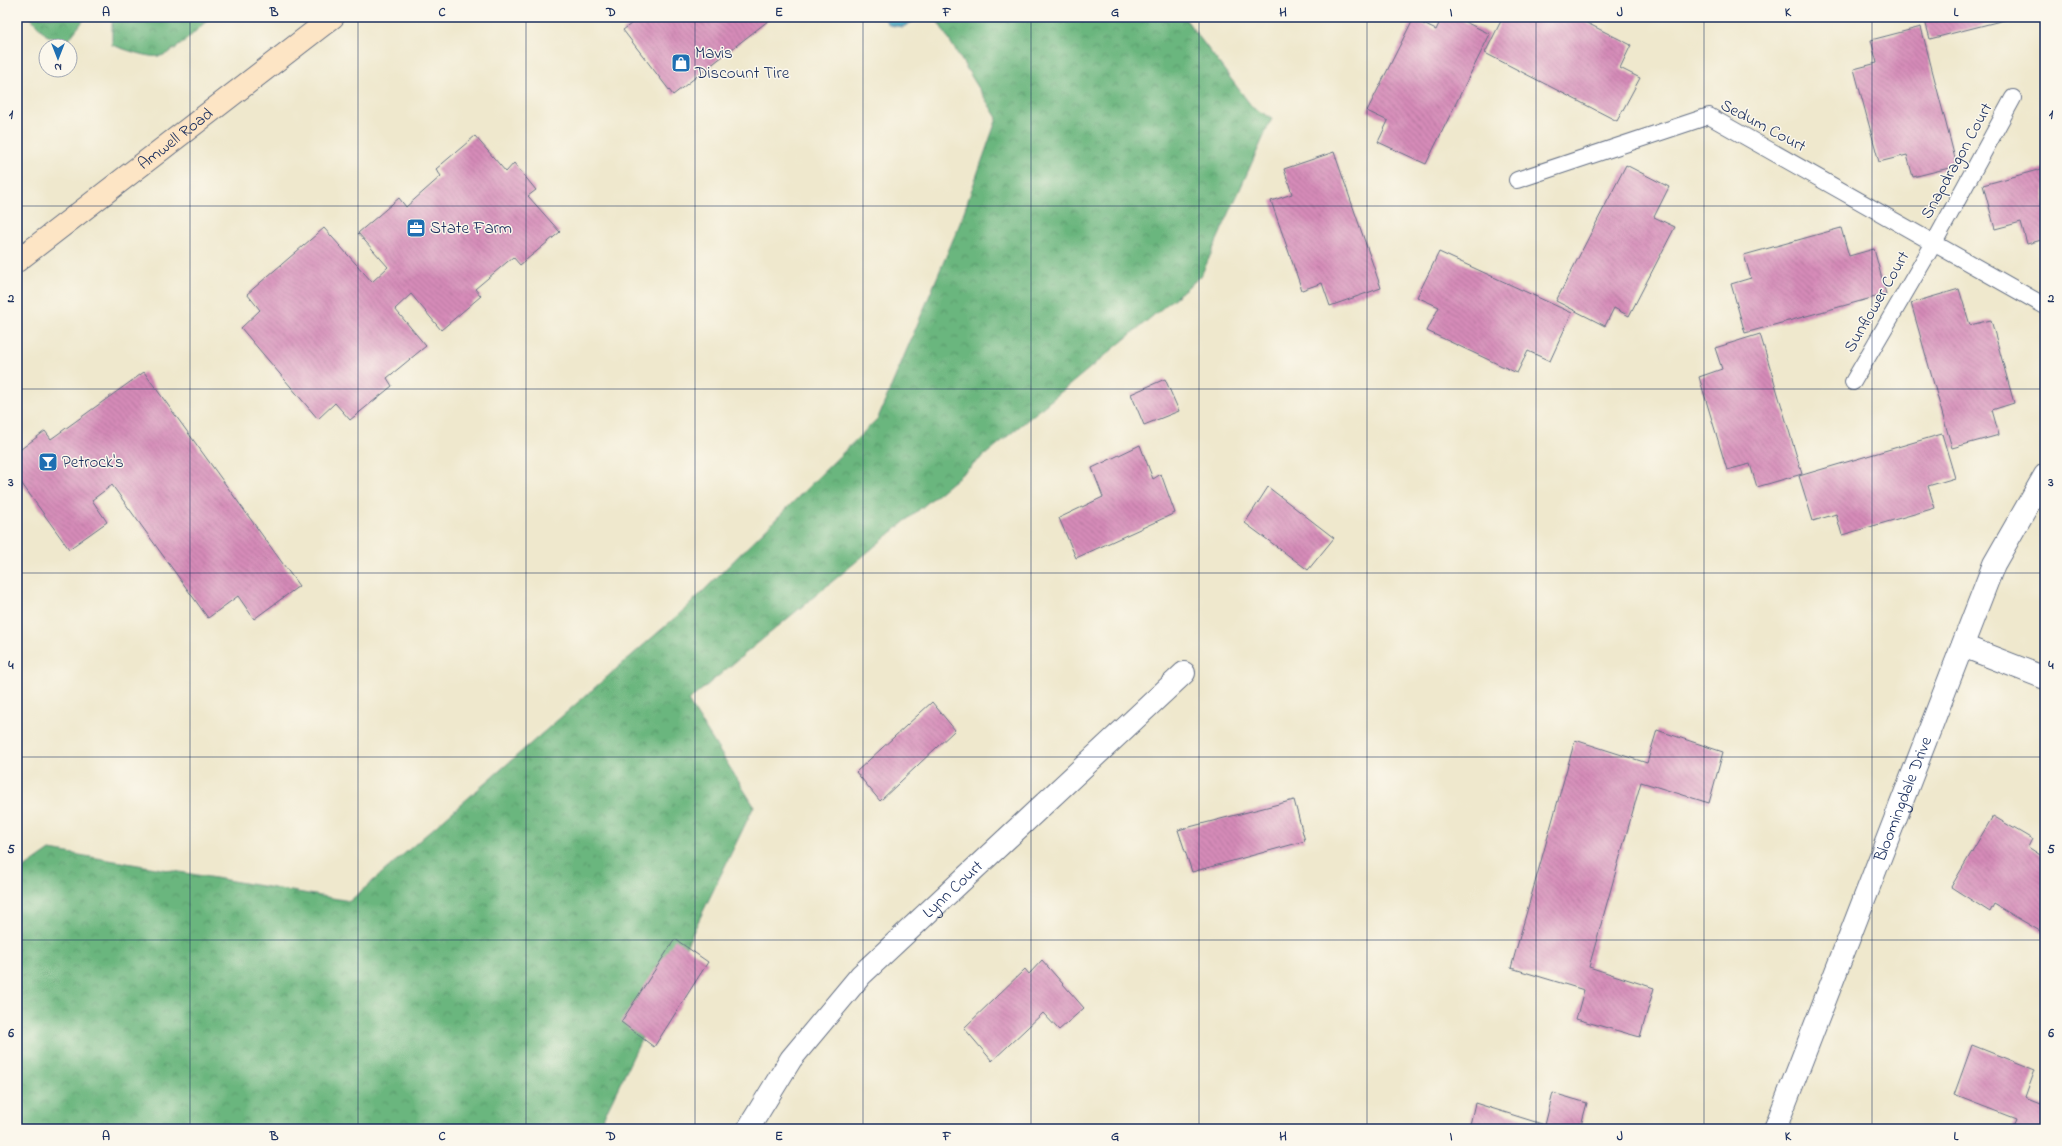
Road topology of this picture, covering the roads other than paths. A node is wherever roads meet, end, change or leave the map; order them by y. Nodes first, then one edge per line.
1 (334, 17) edge
2 (2013, 98) dead end
3 (1517, 180) dead end
4 (1934, 243) junction
5 (17, 261) edge
6 (2045, 306) edge
7 (1853, 382) dead end
8 (2045, 475) edge
9 (1963, 646) junction
10 (1184, 673) dead end
11 (2045, 678) edge
12 (748, 1129) edge
13 (1775, 1129) edge

1 - 5 main road, Amwell Road
2 - 4 lane, Snapdragon Court
3 - 4 lane, Sedum Court
4 - 6 lane, Sedum Court
4 - 7 lane, Sunflower Court
8 - 9 street, Bloomingdale Drive
9 - 11 street
9 - 13 street, Bloomingdale Drive
10 - 12 street, Lynn Court

